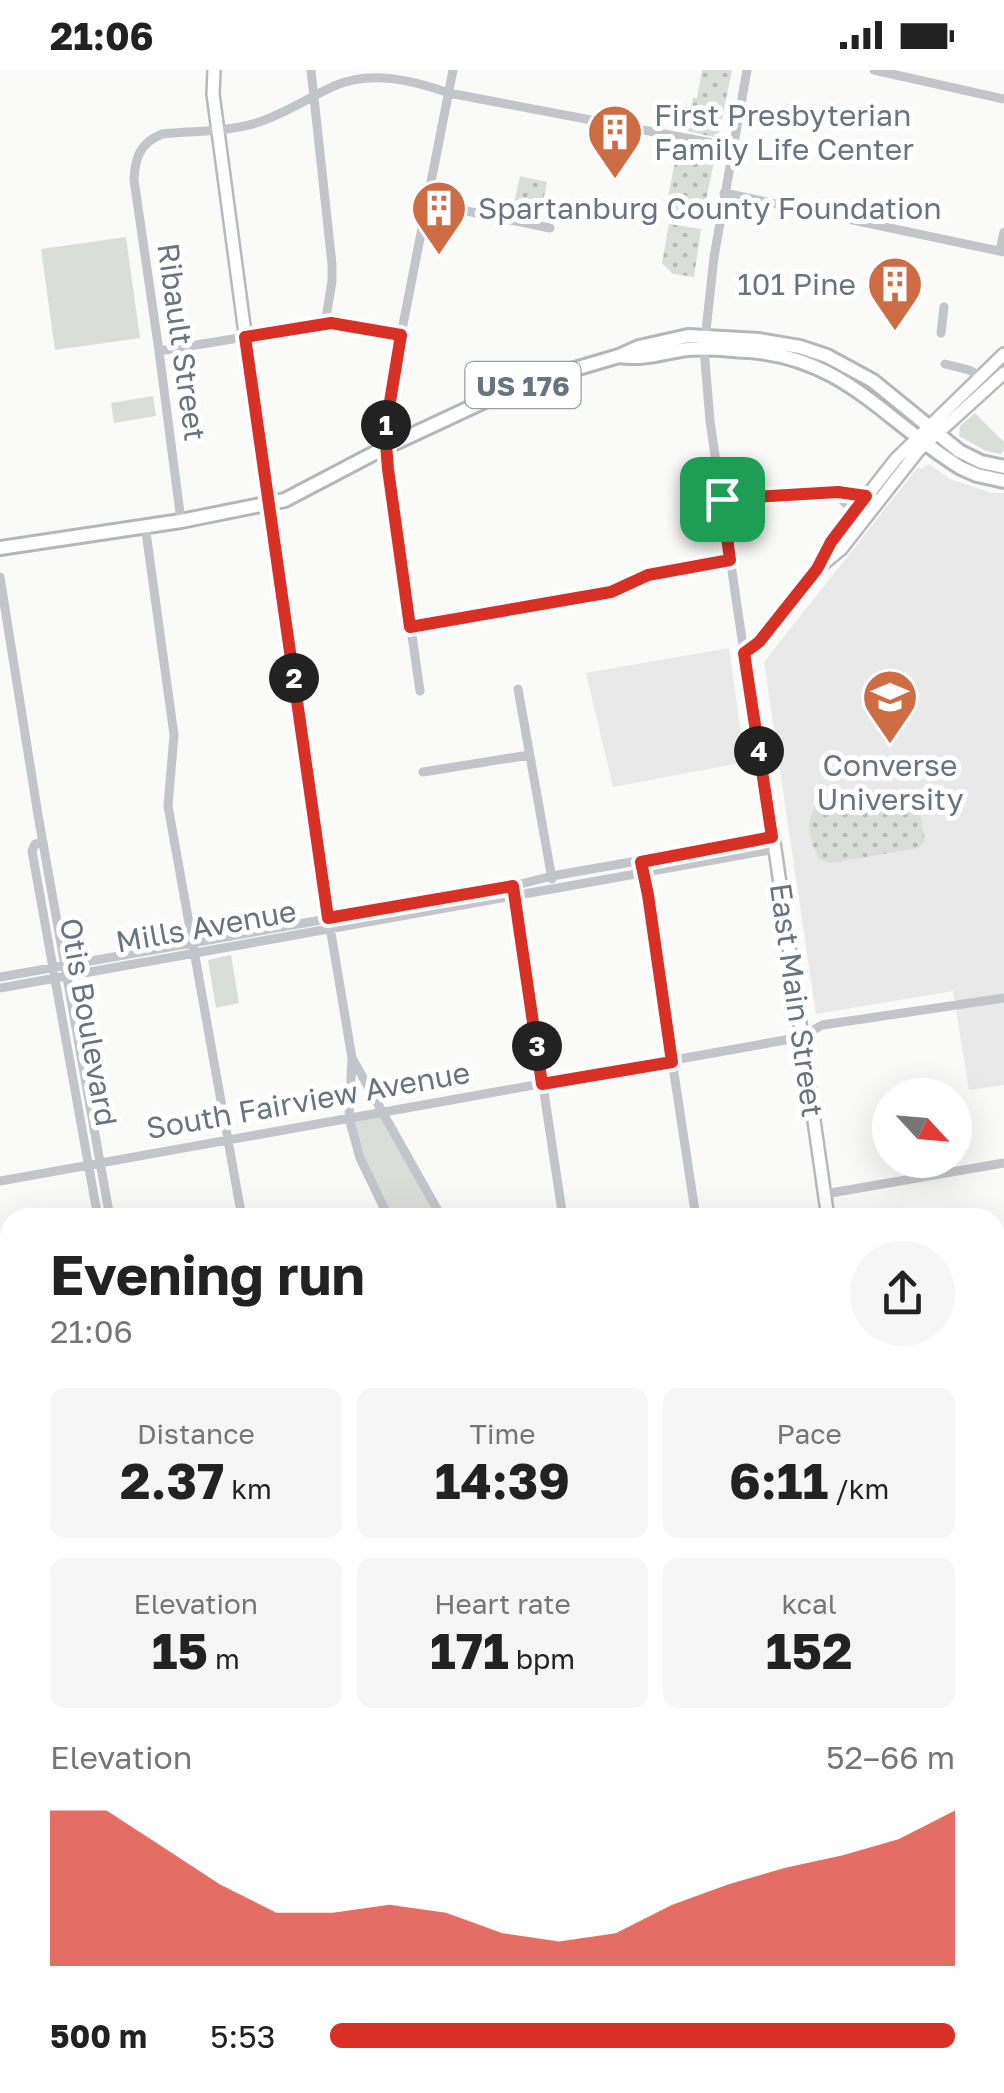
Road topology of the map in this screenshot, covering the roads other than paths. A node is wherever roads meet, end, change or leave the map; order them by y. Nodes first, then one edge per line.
1 (214, 70) edge
2 (311, 70) edge
3 (453, 70) edge
4 (747, 70) edge
5 (874, 70) edge
6 (448, 92) junction
7 (314, 96) junction
8 (1004, 99) edge
9 (218, 129) junction
10 (733, 147) junction
11 (724, 193) junction
12 (427, 203) junction
13 (550, 228) dead end
14 (1004, 232) edge
15 (1002, 252) edge
16 (944, 307) dead end
17 (326, 324) junction
18 (941, 334) dead end
19 (401, 335) junction
20 (245, 337) junction
21 (705, 343) junction
22 (159, 351) junction
23 (1004, 354) edge
24 (945, 364) dead end
25 (1004, 372) edge
26 (980, 376) junction
27 (928, 435) junction
28 (386, 447) junction
29 (1004, 467) edge
30 (1004, 481) edge
31 (838, 492) junction
32 (866, 496) junction
33 (722, 499) junction
34 (268, 505) junction
35 (858, 515) junction
36 (180, 521) junction
37 (145, 525) junction
38 (0, 548) edge
39 (730, 560) junction
40 (0, 576) edge
41 (410, 627) junction
42 (744, 653) junction
43 (518, 690) dead end
44 (420, 691) dead end
45 (529, 755) junction
46 (424, 772) dead end
47 (774, 843) junction
48 (642, 867) junction
49 (553, 882) junction
50 (514, 891) junction
51 (329, 924) junction
52 (194, 948) junction
53 (60, 972) junction
54 (0, 977) edge
55 (0, 988) edge
56 (1004, 998) edge
57 (802, 1038) junction
58 (352, 1058) junction
59 (672, 1062) junction
60 (542, 1084) junction
61 (384, 1112) junction
62 (349, 1118) junction
63 (228, 1140) junction
64 (94, 1164) junction
65 (1004, 1164) edge
66 (0, 1181) edge
67 (826, 1194) junction
68 (97, 1208) edge
69 (107, 1208) edge
70 (240, 1208) edge
71 (383, 1208) edge
72 (437, 1208) edge
73 (561, 1208) edge
74 (694, 1208) edge
75 (827, 1208) edge

1 - 9 main road
2 - 7 street
3 - 6 street
4 - 10 street, East Main Street
5 - 8 street
6 - 7 street
6 - 10 street
6 - 12 street
7 - 9 street
7 - 17 street
9 - 20 main road
9 - 22 street, Ribault Street
10 - 11 street, East Main Street
11 - 15 street
11 - 21 street, East Main Street
12 - 13 street
12 - 19 street
14 - 15 street
16 - 18 street
17 - 19 street
17 - 20 street
19 - 28 street
20 - 22 street
20 - 34 main road
21 - 27 highway
21 - 28 highway, US 176
21 - 33 street, East Main Street
22 - 36 street, Ribault Street
23 - 26 main road
24 - 26 street
25 - 27 main road
26 - 27 main road
27 - 29 highway
27 - 30 highway
27 - 32 main road
27 - 35 main road
28 - 34 highway, US 176
28 - 41 street
31 - 32 street
31 - 33 street
31 - 35 street
32 - 35 main road
33 - 39 street, East Main Street
34 - 36 highway, US 176
34 - 51 street
35 - 42 main road
36 - 37 highway, US 176
37 - 38 highway, US 176
37 - 52 street
39 - 41 street
39 - 42 street, East Main Street
40 - 53 street, Otis Boulevard
41 - 44 street
42 - 47 main road, East Main Street
43 - 45 street
45 - 46 street
45 - 49 street
47 - 48 street, Mills Avenue
47 - 57 main road, East Main Street
48 - 49 street, Mills Avenue
48 - 59 street
49 - 50 street, Mills Avenue
50 - 51 street, Mills Avenue
50 - 60 street
51 - 52 street, Mills Avenue
51 - 58 street
52 - 53 street, Mills Avenue
52 - 63 street
53 - 54 street, Mills Avenue
53 - 55 street, Mills Avenue
53 - 64 street, Otis Boulevard
56 - 57 street, South Fairview Avenue
57 - 59 street, South Fairview Avenue
57 - 67 main road, East Main Street
58 - 61 street
58 - 62 street
59 - 60 street, South Fairview Avenue
59 - 74 street
60 - 61 street, South Fairview Avenue
60 - 73 street
61 - 62 street, South Fairview Avenue
61 - 72 street
62 - 63 street, South Fairview Avenue
62 - 71 street
63 - 64 street, South Fairview Avenue
63 - 70 street
64 - 66 street, South Fairview Avenue
64 - 68 street, Otis Boulevard
64 - 69 street, Otis Boulevard
65 - 67 street
67 - 75 main road, East Main Street

